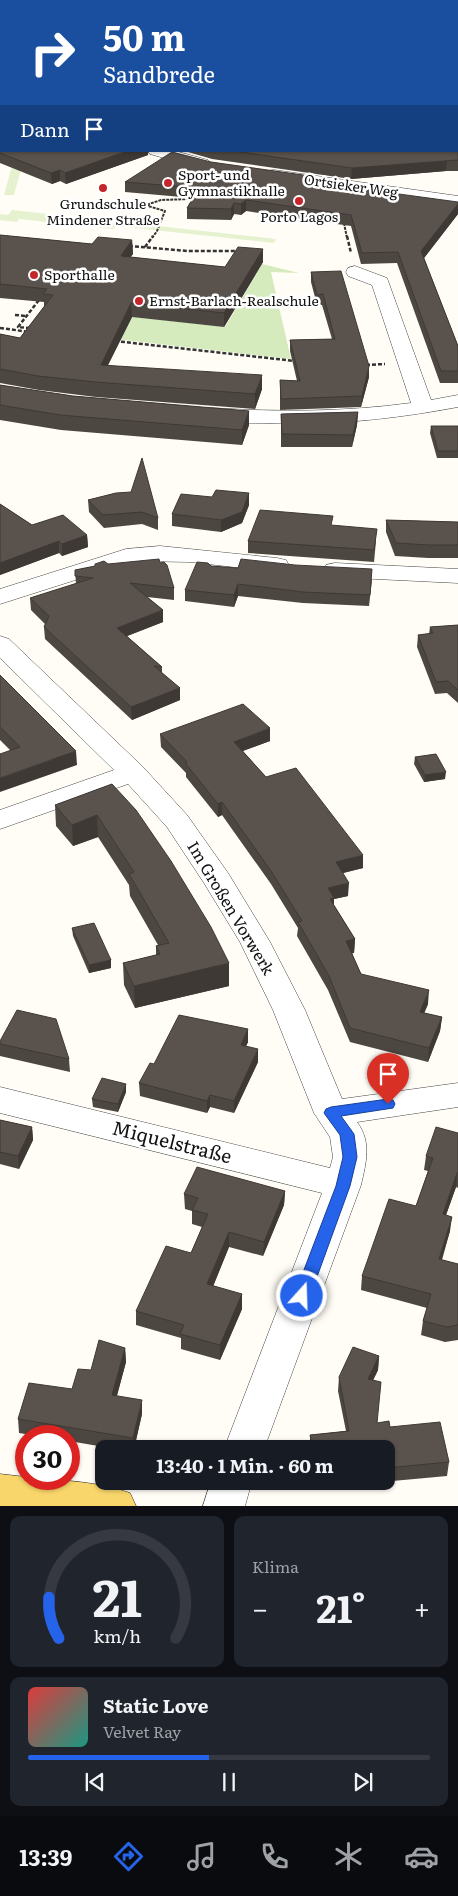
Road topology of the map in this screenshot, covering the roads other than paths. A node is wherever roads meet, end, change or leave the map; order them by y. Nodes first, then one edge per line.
1 (160, 152) edge
2 (215, 166) edge
3 (256, 172) edge
4 (338, 184) junction
5 (423, 188) junction
6 (452, 200) edge
7 (355, 272) road end
8 (458, 401) edge
9 (423, 408) junction
10 (194, 413) edge
11 (458, 576) edge
12 (0, 597) edge
13 (0, 644) edge
14 (133, 773) junction
15 (0, 820) edge
16 (458, 1094) edge
17 (0, 1100) edge
18 (331, 1113) junction
19 (343, 1186) junction
20 (247, 1440) edge
21 (229, 1490) edge
22 (0, 1492) edge
23 (115, 1506) edge
24 (224, 1506) edge

1 - 2 street
3 - 4 street, Ortsieker Weg
4 - 5 street
4 - 5 street, Ortsieker Weg
5 - 6 street, Ortsieker Weg
7 - 9 street
8 - 9 street
9 - 10 street
11 - 12 street
13 - 14 street, Im Großen Vorwerk
14 - 15 street
14 - 18 street, Im Großen Vorwerk
16 - 18 street
17 - 19 street, Miquelstraße
18 - 19 street
19 - 20 street
21 - 24 street
22 - 23 main road

